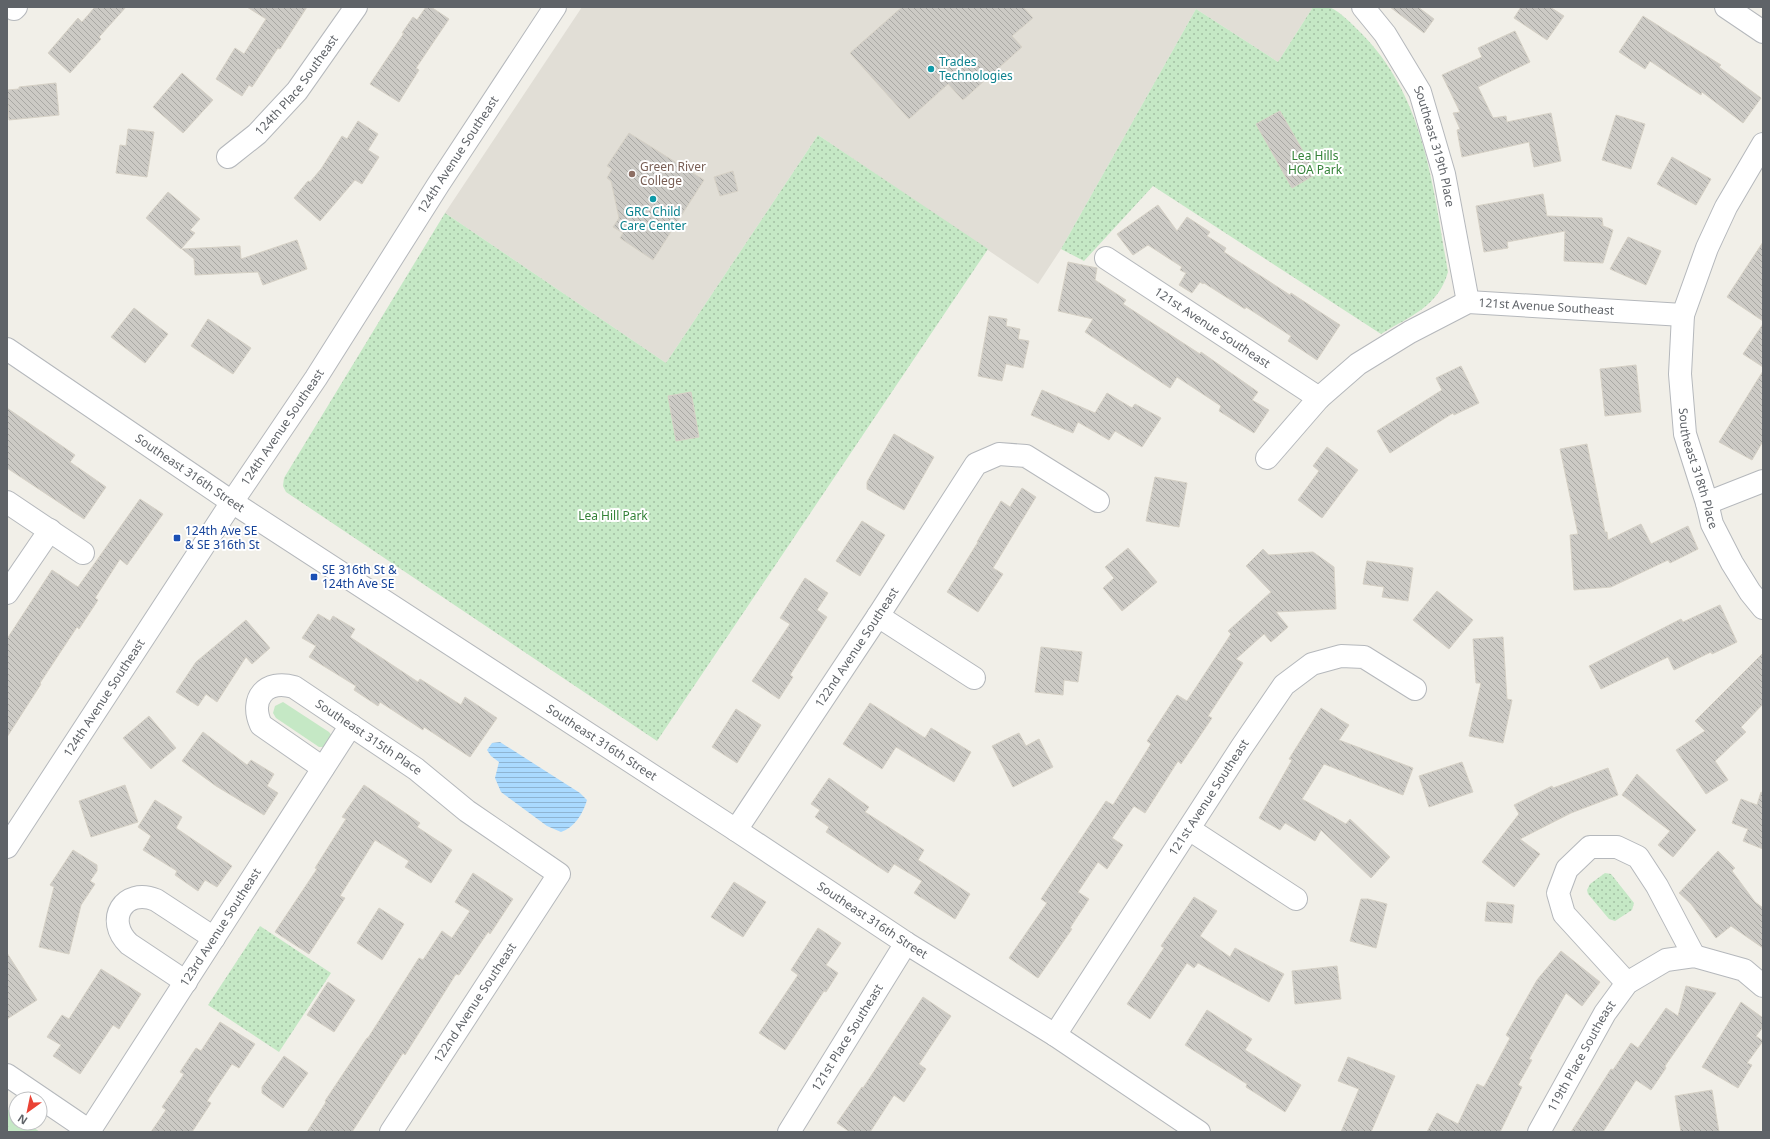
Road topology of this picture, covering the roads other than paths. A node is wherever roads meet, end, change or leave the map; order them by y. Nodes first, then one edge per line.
1 (356, 7) edge
2 (556, 7) edge
3 (1363, 7) edge
4 (1726, 7) edge
5 (1763, 32) edge
6 (1763, 144) edge
7 (228, 156) dead end
8 (1106, 258) dead end
9 (1468, 302) junction
10 (1683, 315) junction
11 (7, 349) edge
12 (1319, 398) junction
13 (1267, 458) dead end
14 (1763, 481) edge
15 (1098, 501) dead end
16 (7, 502) edge
17 (232, 502) junction
18 (1707, 502) junction
19 (50, 530) junction
20 (83, 553) dead end
21 (7, 593) edge
22 (1763, 608) edge
23 (878, 616) junction
24 (974, 678) dead end
25 (1415, 689) dead end
26 (351, 725) junction
27 (324, 768) junction
28 (1189, 829) junction
29 (736, 830) junction
30 (7, 847) edge
31 (558, 874) joint
32 (1296, 899) dead end
33 (214, 938) junction
34 (906, 943) junction
35 (1694, 956) junction
36 (186, 982) junction
37 (1627, 983) junction
38 (1763, 986) edge
39 (1055, 1035) junction
40 (7, 1075) edge
41 (90, 1131) edge
42 (391, 1132) edge
43 (789, 1132) edge
44 (1199, 1132) edge
45 (1538, 1132) edge

1 - 7 street, 124th Place Southeast
2 - 17 street, 124th Avenue Southeast
3 - 9 street, Southeast 319th Place
4 - 5 street
6 - 10 street, Southeast 318th Place
8 - 12 street, 121st Avenue Southeast
9 - 10 street, 121st Avenue Southeast
9 - 12 street, 121st Avenue Southeast
10 - 18 street, Southeast 318th Place
11 - 17 street, Southeast 316th Street
12 - 13 street, 121st Avenue Southeast
14 - 18 street
15 - 23 street, 122nd Avenue Southeast
16 - 19 street
17 - 29 street, Southeast 316th Street
17 - 30 street, 124th Avenue Southeast
18 - 22 street, Southeast 318th Place
19 - 20 street
19 - 21 street
23 - 24 street
23 - 29 street, 122nd Avenue Southeast
25 - 28 street, 121st Avenue Southeast
26 - 27 street, 123rd Avenue Southeast
26 - 27 street, Southeast 315th Place
26 - 31 street, Southeast 315th Place
27 - 33 street, 123rd Avenue Southeast
28 - 32 street
28 - 39 street, 121st Avenue Southeast
29 - 34 street, Southeast 316th Street
31 - 42 street, 122nd Avenue Southeast
33 - 36 street, 123rd Avenue Southeast
33 - 36 street
34 - 39 street, Southeast 316th Street
34 - 43 street, 121st Place Southeast
35 - 37 street
35 - 37 street
35 - 38 street
36 - 41 street, 123rd Avenue Southeast
37 - 45 street, 119th Place Southeast
39 - 44 street, Southeast 316th Street
40 - 41 street

